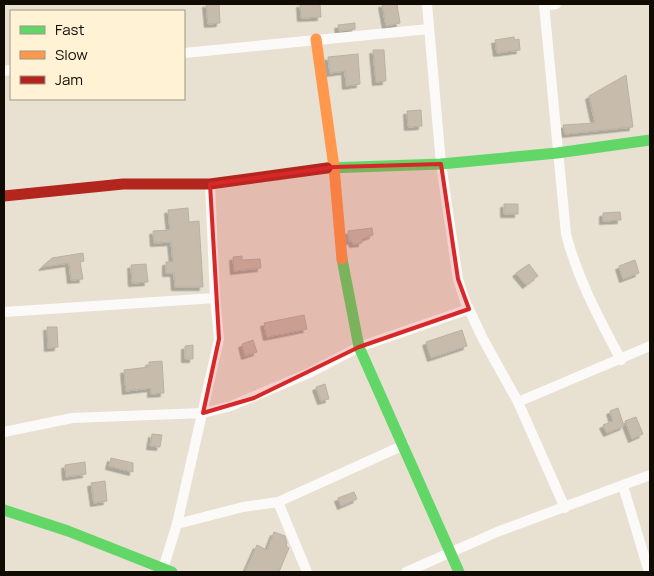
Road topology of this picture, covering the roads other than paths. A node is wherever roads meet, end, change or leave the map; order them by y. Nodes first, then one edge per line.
1 (427, 4) edge
2 (556, 4) edge
3 (544, 5) edge
4 (429, 29) junction
5 (316, 39) junction
6 (185, 53) edge
7 (650, 140) edge
8 (557, 153) junction
9 (441, 164) junction
10 (334, 167) junction
11 (210, 184) junction
12 (4, 196) edge
13 (215, 298) junction
14 (469, 309) junction
15 (4, 312) edge
16 (650, 346) edge
17 (359, 347) junction
18 (621, 360) junction
19 (518, 402) junction
20 (203, 413) junction
21 (4, 432) edge
22 (404, 445) junction
23 (650, 475) edge
24 (623, 486) junction
25 (278, 502) junction
26 (565, 508) junction
27 (4, 510) edge
28 (178, 524) junction
29 (449, 553) junction
30 (166, 571) edge
31 (307, 572) edge
32 (406, 572) edge
33 (459, 572) edge
34 (649, 572) edge

1 - 4 street
2 - 3 street
3 - 8 street
4 - 5 street
4 - 9 street
5 - 6 street
5 - 10 street
7 - 8 street
8 - 9 street
8 - 18 street
9 - 10 street
9 - 14 street
10 - 11 street
10 - 17 street
11 - 12 street
11 - 13 street
13 - 15 street
13 - 20 street
14 - 17 street
14 - 19 street
16 - 18 street
17 - 20 street
17 - 22 street
18 - 19 street
19 - 26 street
20 - 21 street
20 - 28 street
22 - 25 street
22 - 29 street
23 - 24 street
24 - 26 street
24 - 34 street
25 - 28 street
25 - 31 street
26 - 29 street
27 - 30 street
28 - 30 street
29 - 32 street
29 - 33 street

